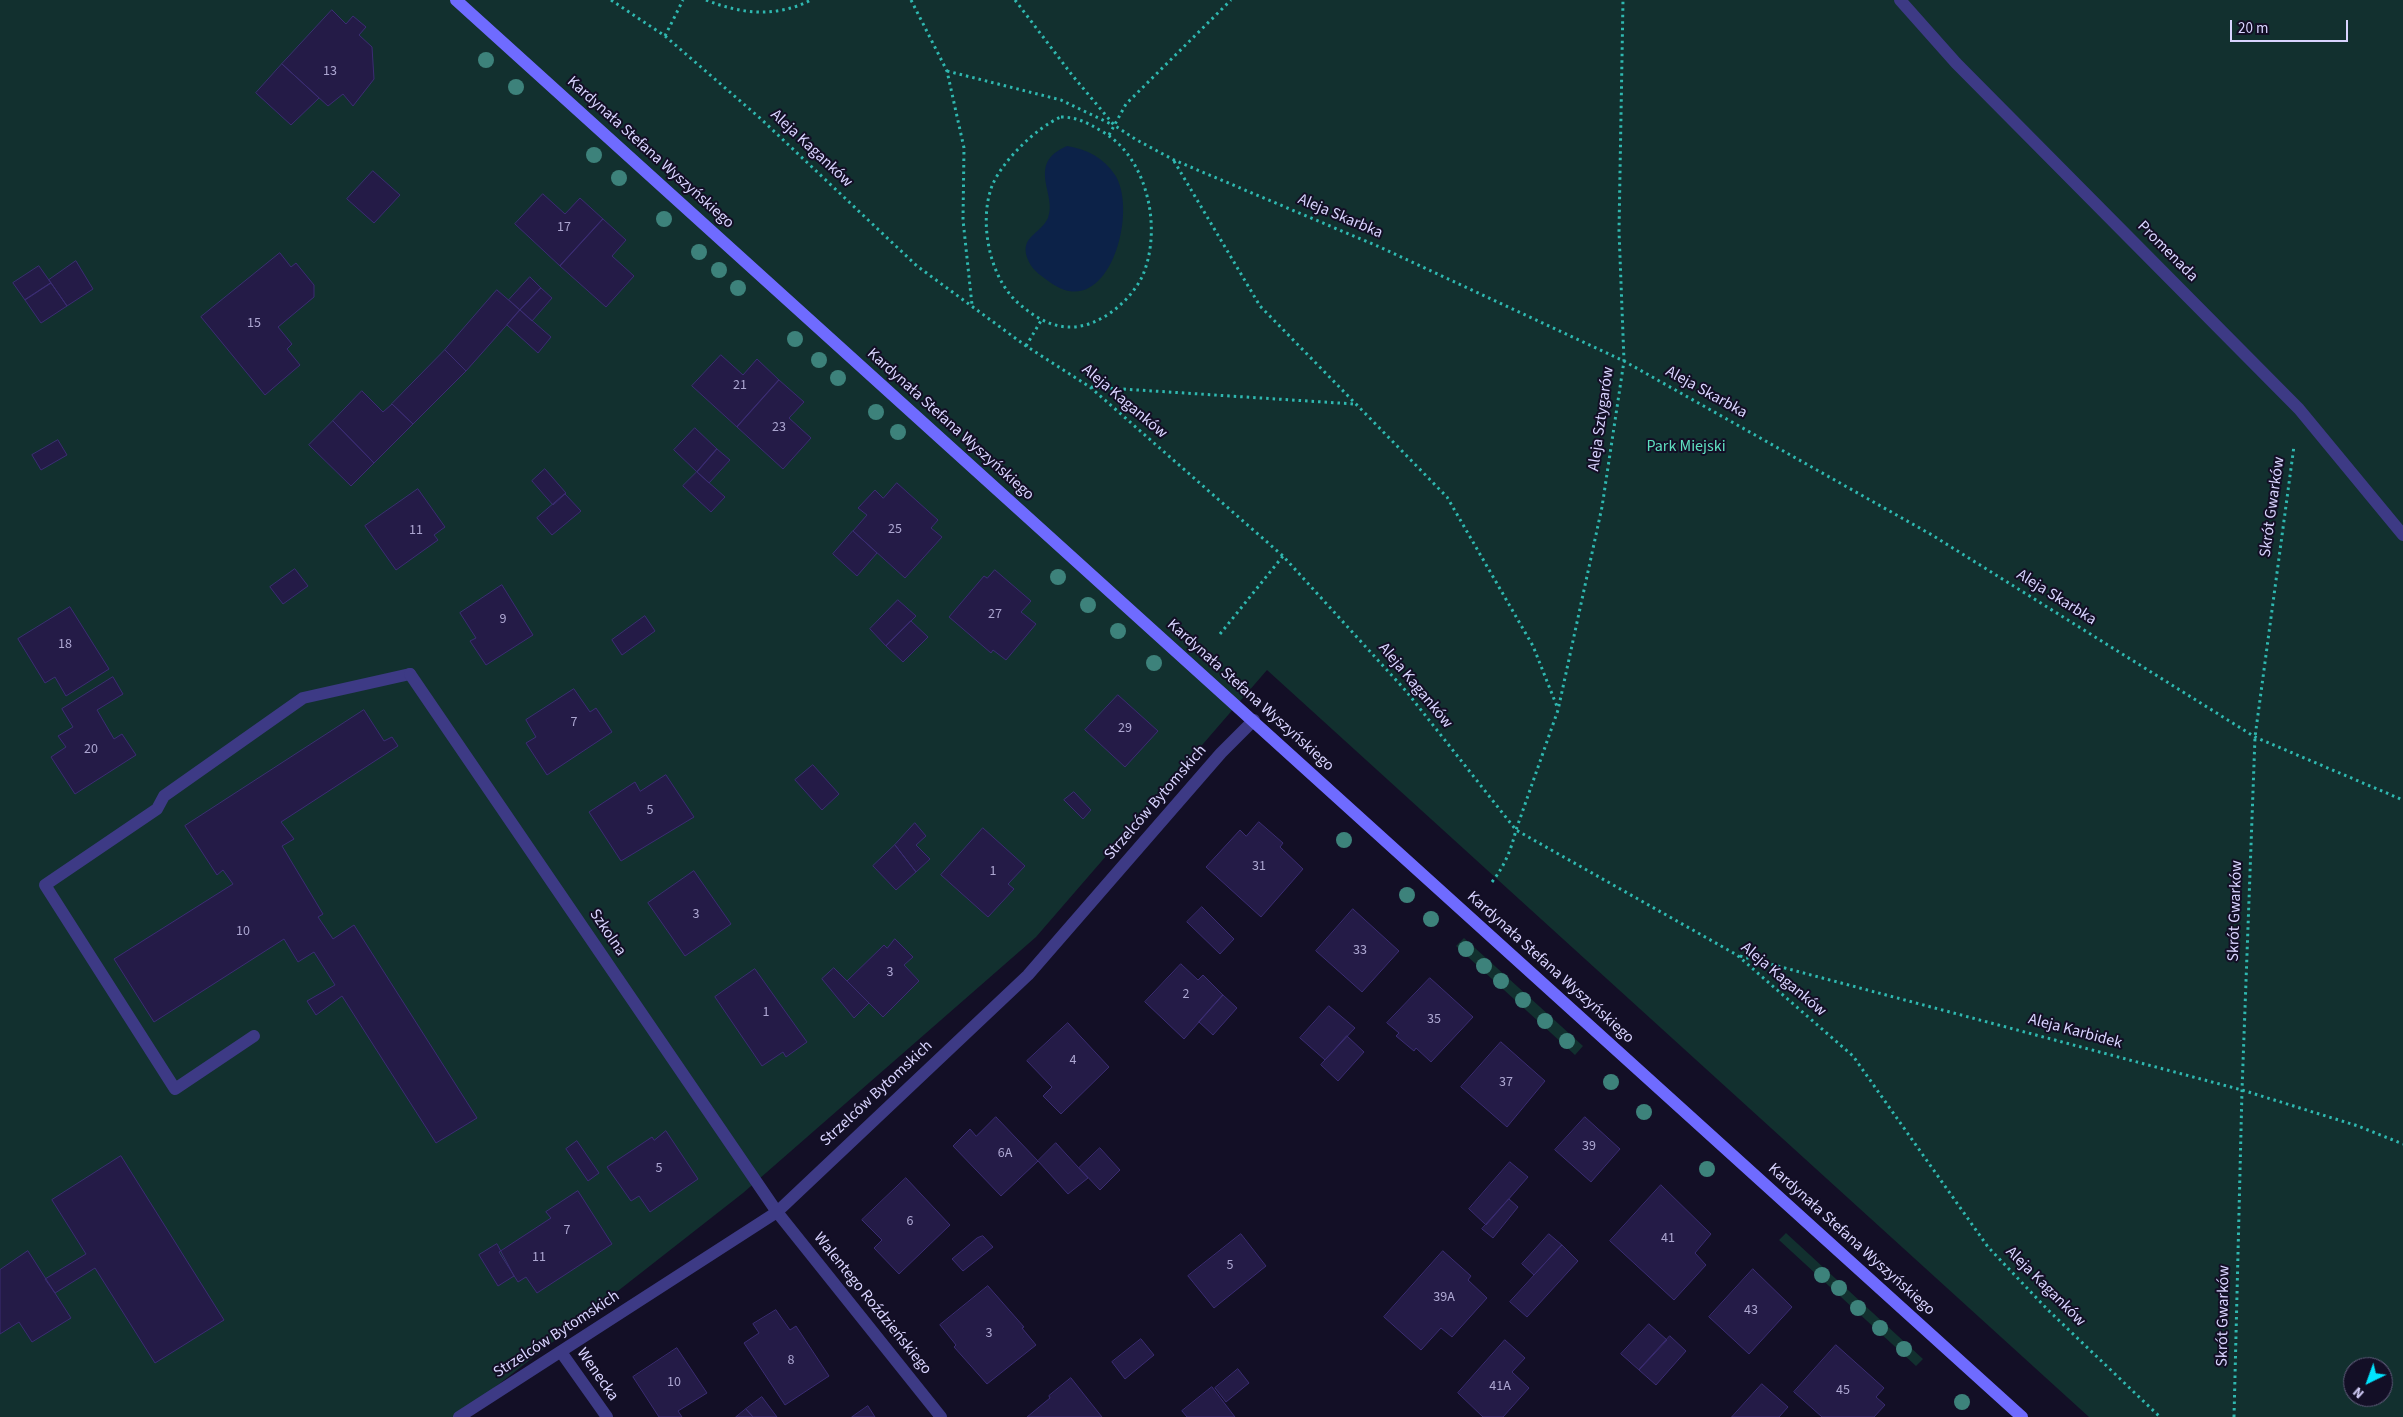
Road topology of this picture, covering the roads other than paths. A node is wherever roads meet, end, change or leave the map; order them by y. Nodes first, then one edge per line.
1 (456, 0) edge
2 (1900, 0) edge
3 (2403, 535) edge
4 (1254, 720) junction
5 (254, 1036) dead end
6 (777, 1212) junction
7 (561, 1352) junction
8 (459, 1417) edge
9 (607, 1417) edge
10 (941, 1417) edge
11 (2022, 1417) edge

1 - 4 street, Kardynała Stefana Wyszyńskiego
2 - 3 street, Promenada
4 - 6 street, Strzelców Bytomskich
4 - 11 street, Kardynała Stefana Wyszyńskiego
5 - 6 street, Szkolna
6 - 7 street, Strzelców Bytomskich
6 - 10 street, Walentego Roździeńskiego
7 - 8 street, Strzelców Bytomskich
7 - 9 street, Wenecka

